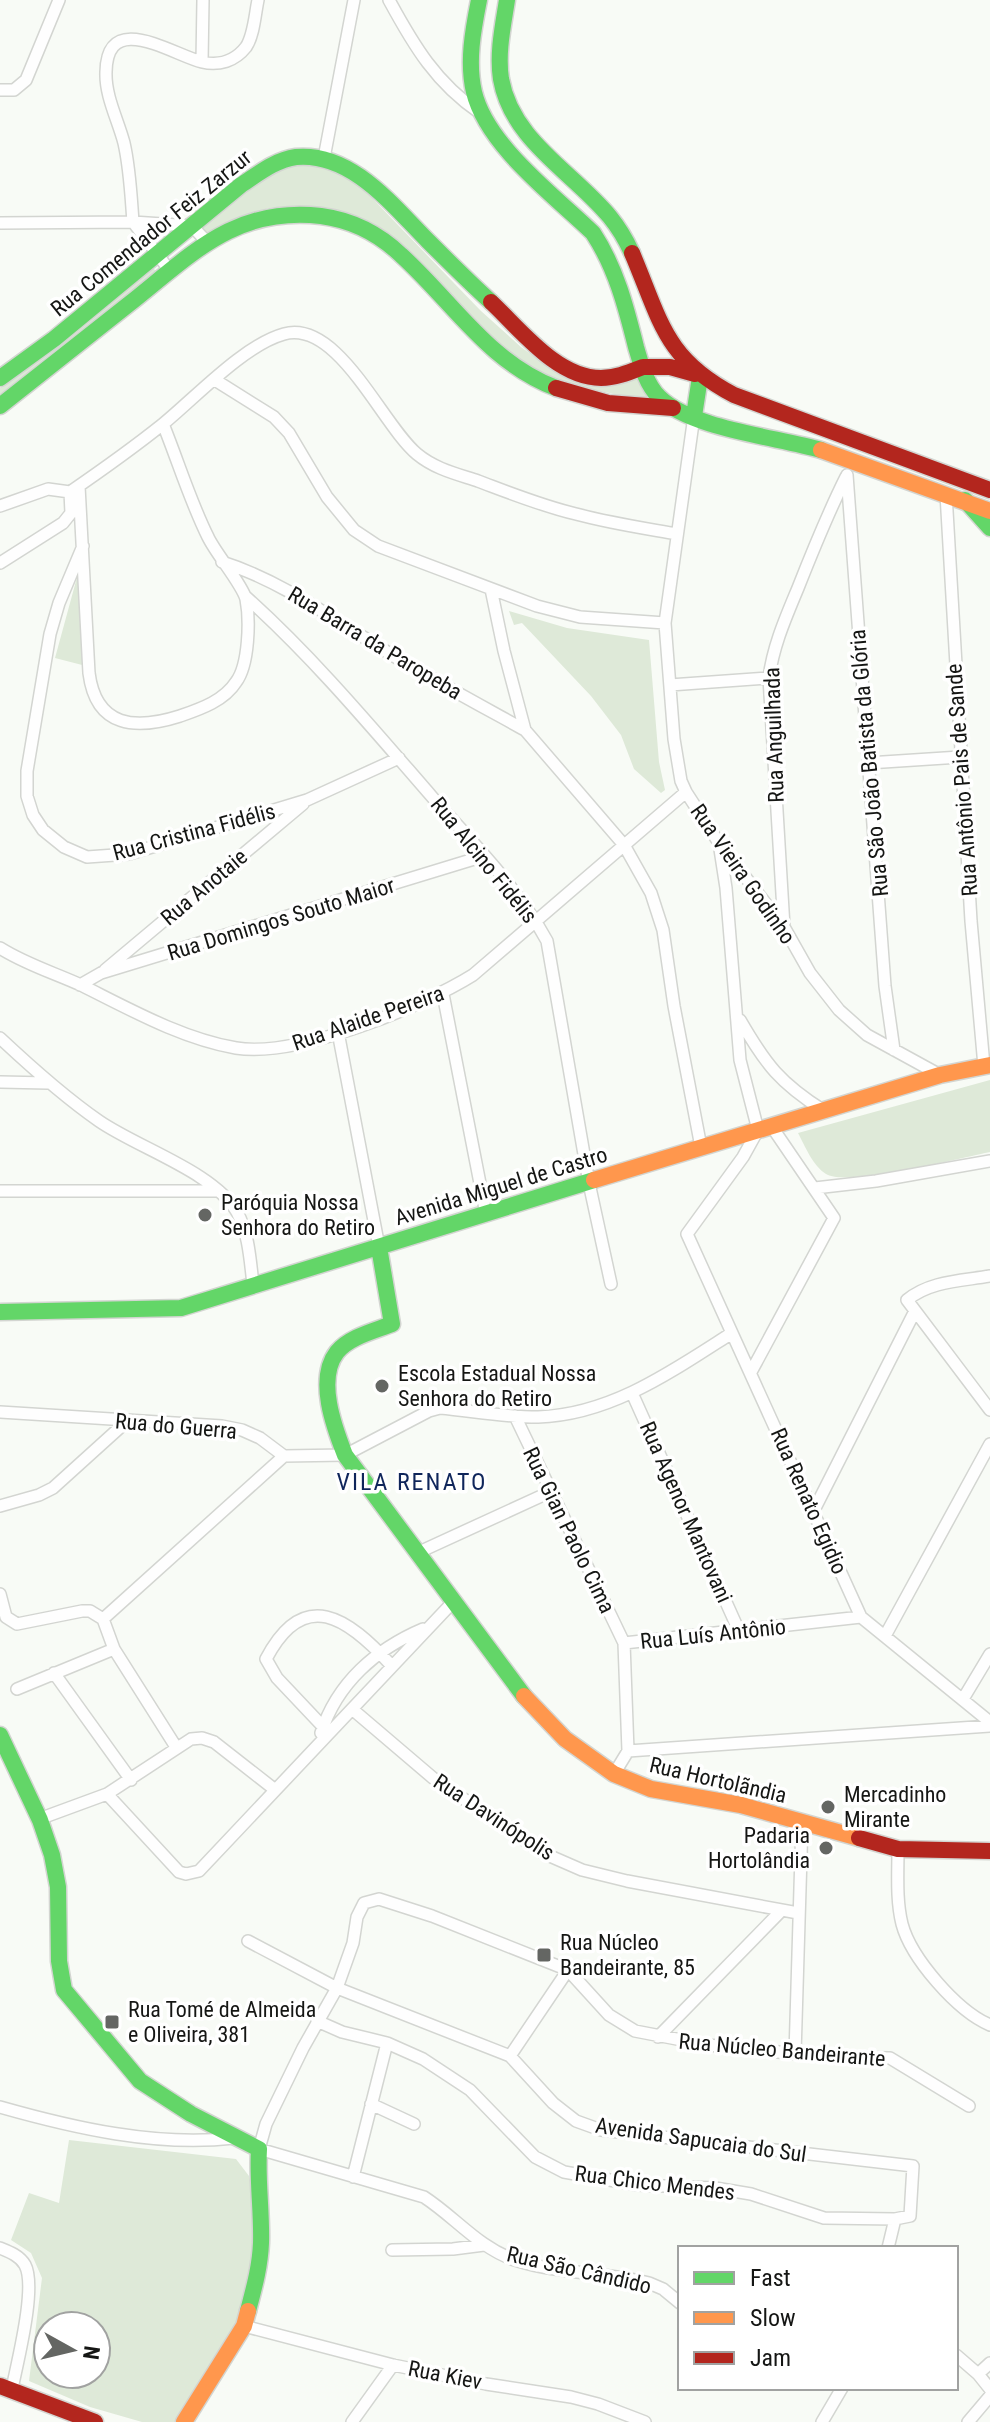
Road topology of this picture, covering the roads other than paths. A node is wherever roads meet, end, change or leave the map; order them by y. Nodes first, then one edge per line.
1 (59, 0) edge
2 (203, 0) edge
3 (258, 0) edge
4 (354, 0) edge
5 (389, 0) edge
6 (479, 0) edge
7 (507, 0) edge
8 (202, 62) junction
9 (0, 90) edge
10 (482, 115) junction
11 (324, 158) junction
12 (133, 222) junction
13 (0, 223) edge
14 (192, 226) junction
15 (207, 242) junction
16 (157, 254) junction
17 (170, 271) junction
18 (643, 367) junction
19 (587, 375) junction
20 (700, 377) junction
21 (0, 378) edge
22 (215, 380) junction
23 (583, 396) junction
24 (0, 406) edge
25 (673, 408) junction
26 (694, 416) junction
27 (163, 424) junction
28 (848, 468) junction
29 (74, 489) junction
30 (990, 490) edge
31 (946, 494) junction
32 (965, 500) junction
33 (0, 506) edge
34 (990, 511) edge
35 (990, 528) edge
36 (677, 534) junction
37 (83, 546) junction
38 (222, 562) junction
39 (0, 563) edge
40 (491, 589) junction
41 (246, 597) junction
42 (665, 623) junction
43 (769, 678) junction
44 (670, 685) junction
45 (525, 730) junction
46 (960, 757) junction
47 (399, 758) junction
48 (868, 763) junction
49 (686, 792) junction
50 (307, 800) junction
51 (719, 843) junction
52 (624, 845) junction
53 (484, 856) junction
54 (535, 921) junction
55 (784, 927) junction
56 (0, 948) edge
57 (101, 973) junction
58 (80, 985) junction
59 (443, 994) junction
60 (738, 1016) junction
61 (338, 1032) junction
62 (0, 1038) edge
63 (894, 1050) junction
64 (987, 1065) edge
65 (940, 1075) junction
66 (0, 1082) edge
67 (48, 1083) junction
68 (824, 1111) junction
69 (765, 1128) junction
70 (701, 1147) junction
71 (990, 1161) edge
72 (589, 1183) junction
73 (815, 1188) junction
74 (0, 1191) edge
75 (221, 1191) junction
76 (486, 1214) junction
77 (379, 1247) junction
78 (990, 1276) edge
79 (253, 1284) junction
80 (611, 1284) dead end
81 (915, 1311) junction
82 (0, 1312) edge
83 (732, 1333) junction
84 (751, 1372) junction
85 (984, 1391) edge
86 (632, 1393) junction
87 (990, 1410) edge
88 (0, 1412) edge
89 (515, 1416) junction
90 (126, 1422) junction
91 (990, 1444) edge
92 (345, 1455) junction
93 (284, 1456) junction
94 (550, 1492) junction
95 (0, 1506) edge
96 (814, 1510) junction
97 (417, 1553) junction
98 (0, 1594) edge
99 (453, 1602) junction
100 (861, 1617) junction
101 (103, 1619) junction
102 (427, 1627) junction
103 (739, 1631) junction
104 (885, 1636) junction
105 (624, 1643) junction
106 (114, 1649) junction
107 (379, 1652) junction
108 (990, 1654) edge
109 (391, 1665) junction
110 (54, 1673) junction
111 (17, 1689) dead end
112 (963, 1699) junction
113 (352, 1709) junction
114 (990, 1724) edge
115 (326, 1730) junction
116 (0, 1735) edge
117 (176, 1747) junction
118 (628, 1751) junction
119 (614, 1774) junction
120 (131, 1780) junction
121 (274, 1789) junction
122 (107, 1794) junction
123 (39, 1819) junction
124 (802, 1822) junction
125 (898, 1849) junction
126 (990, 1851) edge
127 (781, 1911) junction
128 (798, 1913) junction
129 (248, 1941) dead end
130 (568, 1970) junction
131 (337, 1988) junction
132 (317, 2021) junction
133 (990, 2025) edge
134 (658, 2037) junction
135 (387, 2043) junction
136 (795, 2054) junction
137 (510, 2056) junction
138 (371, 2104) junction
139 (969, 2106) dead end
140 (0, 2107) edge
141 (414, 2124) dead end
142 (234, 2138) junction
143 (259, 2149) junction
144 (353, 2177) junction
145 (895, 2219) junction
146 (484, 2245) junction
147 (888, 2246) edge
148 (0, 2248) edge
149 (392, 2250) dead end
150 (678, 2301) edge
151 (244, 2326) junction
152 (958, 2357) edge
153 (990, 2363) edge
154 (393, 2365) junction
155 (978, 2374) junction
156 (6, 2387) edge
157 (990, 2389) edge
158 (841, 2390) edge
159 (990, 2396) edge
160 (88, 2421) edge
161 (184, 2422) edge
162 (352, 2422) edge
163 (645, 2422) edge
164 (822, 2422) edge
165 (968, 2422) edge

1 - 9 street
2 - 8 street
3 - 8 street
4 - 11 street
5 - 10 street
6 - 10 main road
7 - 20 main road
8 - 12 street
10 - 18 main road
11 - 14 main road, Rua Comendador Feiz Zarzur
11 - 19 main road
12 - 13 street
12 - 14 street
12 - 16 street
14 - 15 street
14 - 16 main road, Rua Comendador Feiz Zarzur
15 - 17 main road, Rua Comendador Feiz Zarzur
15 - 23 main road, Rua Comendador Feiz Zarzur
16 - 17 street
16 - 21 main road, Rua Comendador Feiz Zarzur
17 - 24 main road, Rua Comendador Feiz Zarzur
18 - 19 main road
18 - 20 main road
18 - 25 main road
19 - 23 main road
20 - 26 main road
20 - 30 main road
22 - 27 street
22 - 36 street
22 - 40 street
23 - 25 main road, Rua Comendador Feiz Zarzur
25 - 26 main road
26 - 28 main road
26 - 36 street, Rua Vieira Godinho
27 - 29 street
27 - 38 street, Rua Alcino Fidélis
28 - 31 main road
28 - 43 street, Rua Anguilhada
28 - 48 street, Rua São João Batista da Glória
29 - 33 street
29 - 37 street
29 - 39 street
31 - 32 main road
31 - 46 street, Rua Antônio Pais de Sande
32 - 34 main road
32 - 35 main road
36 - 42 street, Rua Vieira Godinho
37 - 41 street
37 - 50 street, Rua Cristina Fidélis
38 - 41 street, Rua Alcino Fidélis
38 - 45 street, Rua Barra da Paropeba
40 - 42 street
40 - 45 street
41 - 47 street, Rua Alcino Fidélis
42 - 44 street, Rua Vieira Godinho
43 - 44 street
43 - 55 street, Rua Anguilhada
44 - 49 street, Rua Vieira Godinho
45 - 52 street
46 - 48 street
46 - 64 street, Rua Antônio Pais de Sande
47 - 50 street, Rua Cristina Fidélis
47 - 53 street, Rua Alcino Fidélis
48 - 63 street, Rua São João Batista da Glória
49 - 51 street, Rua Vieira Godinho
49 - 52 street, Rua Alaide Pereira
50 - 57 street, Rua Anotaie
51 - 55 street, Rua Vieira Godinho
51 - 60 street
52 - 54 street, Rua Alaide Pereira
52 - 70 street
53 - 54 street, Rua Alcino Fidélis
53 - 57 street, Rua Domingos Souto Maior
54 - 59 street, Rua Alaide Pereira
54 - 72 street, Rua Alcino Fidélis
55 - 63 street, Rua Vieira Godinho
56 - 58 street, Rua Alaide Pereira
57 - 58 street, Rua Domingos Souto Maior
58 - 61 street, Rua Alaide Pereira
59 - 61 street, Rua Alaide Pereira
59 - 76 street
60 - 68 street
60 - 69 street
61 - 77 street
62 - 67 street
63 - 65 street, Rua Vieira Godinho
64 - 65 main road, Avenida Miguel de Castro
65 - 68 main road, Avenida Miguel de Castro
66 - 67 street
67 - 75 street
68 - 69 main road, Avenida Miguel de Castro
69 - 70 main road, Avenida Miguel de Castro
69 - 73 street
69 - 83 street, Rua Renato Egidio
70 - 72 main road, Avenida Miguel de Castro
71 - 73 street
72 - 76 main road, Avenida Miguel de Castro
72 - 80 street, Rua Alcino Fidélis
73 - 84 street
74 - 75 street
75 - 79 street
76 - 77 main road, Avenida Miguel de Castro
77 - 79 main road, Avenida Miguel de Castro
77 - 92 main road, Rua Hortolãndia
78 - 81 street
79 - 82 main road, Avenida Miguel de Castro
81 - 85 street
81 - 96 street
83 - 84 street, Rua Renato Egidio
83 - 86 street
84 - 96 street, Rua Renato Egidio
85 - 87 street
86 - 89 street
86 - 103 street, Rua Agenor Mantovani
88 - 90 street, Rua do Guerra
89 - 92 street
89 - 94 street, Rua Gian Paolo Cima
90 - 93 street, Rua do Guerra
90 - 95 street
91 - 104 street
92 - 93 street
92 - 97 main road, Rua Hortolãndia
93 - 101 street
94 - 97 street
94 - 105 street, Rua Gian Paolo Cima
96 - 100 street, Rua Renato Egidio
97 - 99 main road, Rua Hortolãndia
98 - 101 street
99 - 102 street
99 - 119 main road, Rua Hortolãndia
100 - 103 street, Rua Luís Antônio
100 - 104 street, Rua Renato Egidio
101 - 106 street
102 - 107 street
102 - 109 street
103 - 105 street, Rua Luís Antônio
104 - 112 street, Rua Renato Egidio
105 - 118 street, Rua Luís Antônio
106 - 110 street
106 - 117 street
107 - 109 street
107 - 115 street
107 - 115 street
108 - 112 street
109 - 113 street
110 - 111 street
110 - 120 street
112 - 114 street, Rua Renato Egidio
113 - 115 street
113 - 127 street, Rua Davinópolis
114 - 118 street
115 - 121 street
116 - 123 main road
117 - 120 street
117 - 121 street
118 - 119 street
119 - 124 main road, Rua Hortolãndia
120 - 122 street
121 - 122 street
122 - 123 street
123 - 142 main road
124 - 125 main road, Rua Hortolãndia
124 - 128 street
125 - 126 main road, Rua Hortolãndia
125 - 133 street
127 - 128 street, Rua Davinópolis
127 - 134 street
128 - 136 street
129 - 131 street, Avenida Sapucaia do Sul
130 - 131 street, Rua Núcleo Bandeirante
130 - 134 street, Rua Núcleo Bandeirante
130 - 137 street
131 - 132 street, Rua Núcleo Bandeirante
131 - 137 street, Avenida Sapucaia do Sul
132 - 135 street, Rua Chico Mendes
132 - 143 street, Rua Núcleo Bandeirante
134 - 136 street, Rua Núcleo Bandeirante
135 - 138 street
135 - 145 street, Rua Chico Mendes
136 - 139 street, Rua Núcleo Bandeirante
137 - 145 street, Avenida Sapucaia do Sul
138 - 141 street
138 - 144 street
140 - 142 street
142 - 143 main road
143 - 144 street, Rua São Cândido
143 - 151 main road
144 - 146 street, Rua São Cândido
145 - 147 street
146 - 149 street
146 - 150 street, Rua São Cândido
148 - 156 street
151 - 154 street, Rua Kiev
151 - 161 main road
152 - 155 street
153 - 155 street
154 - 162 street
154 - 163 street, Rua Kiev
155 - 157 street
156 - 160 main road
158 - 164 street
159 - 165 street

